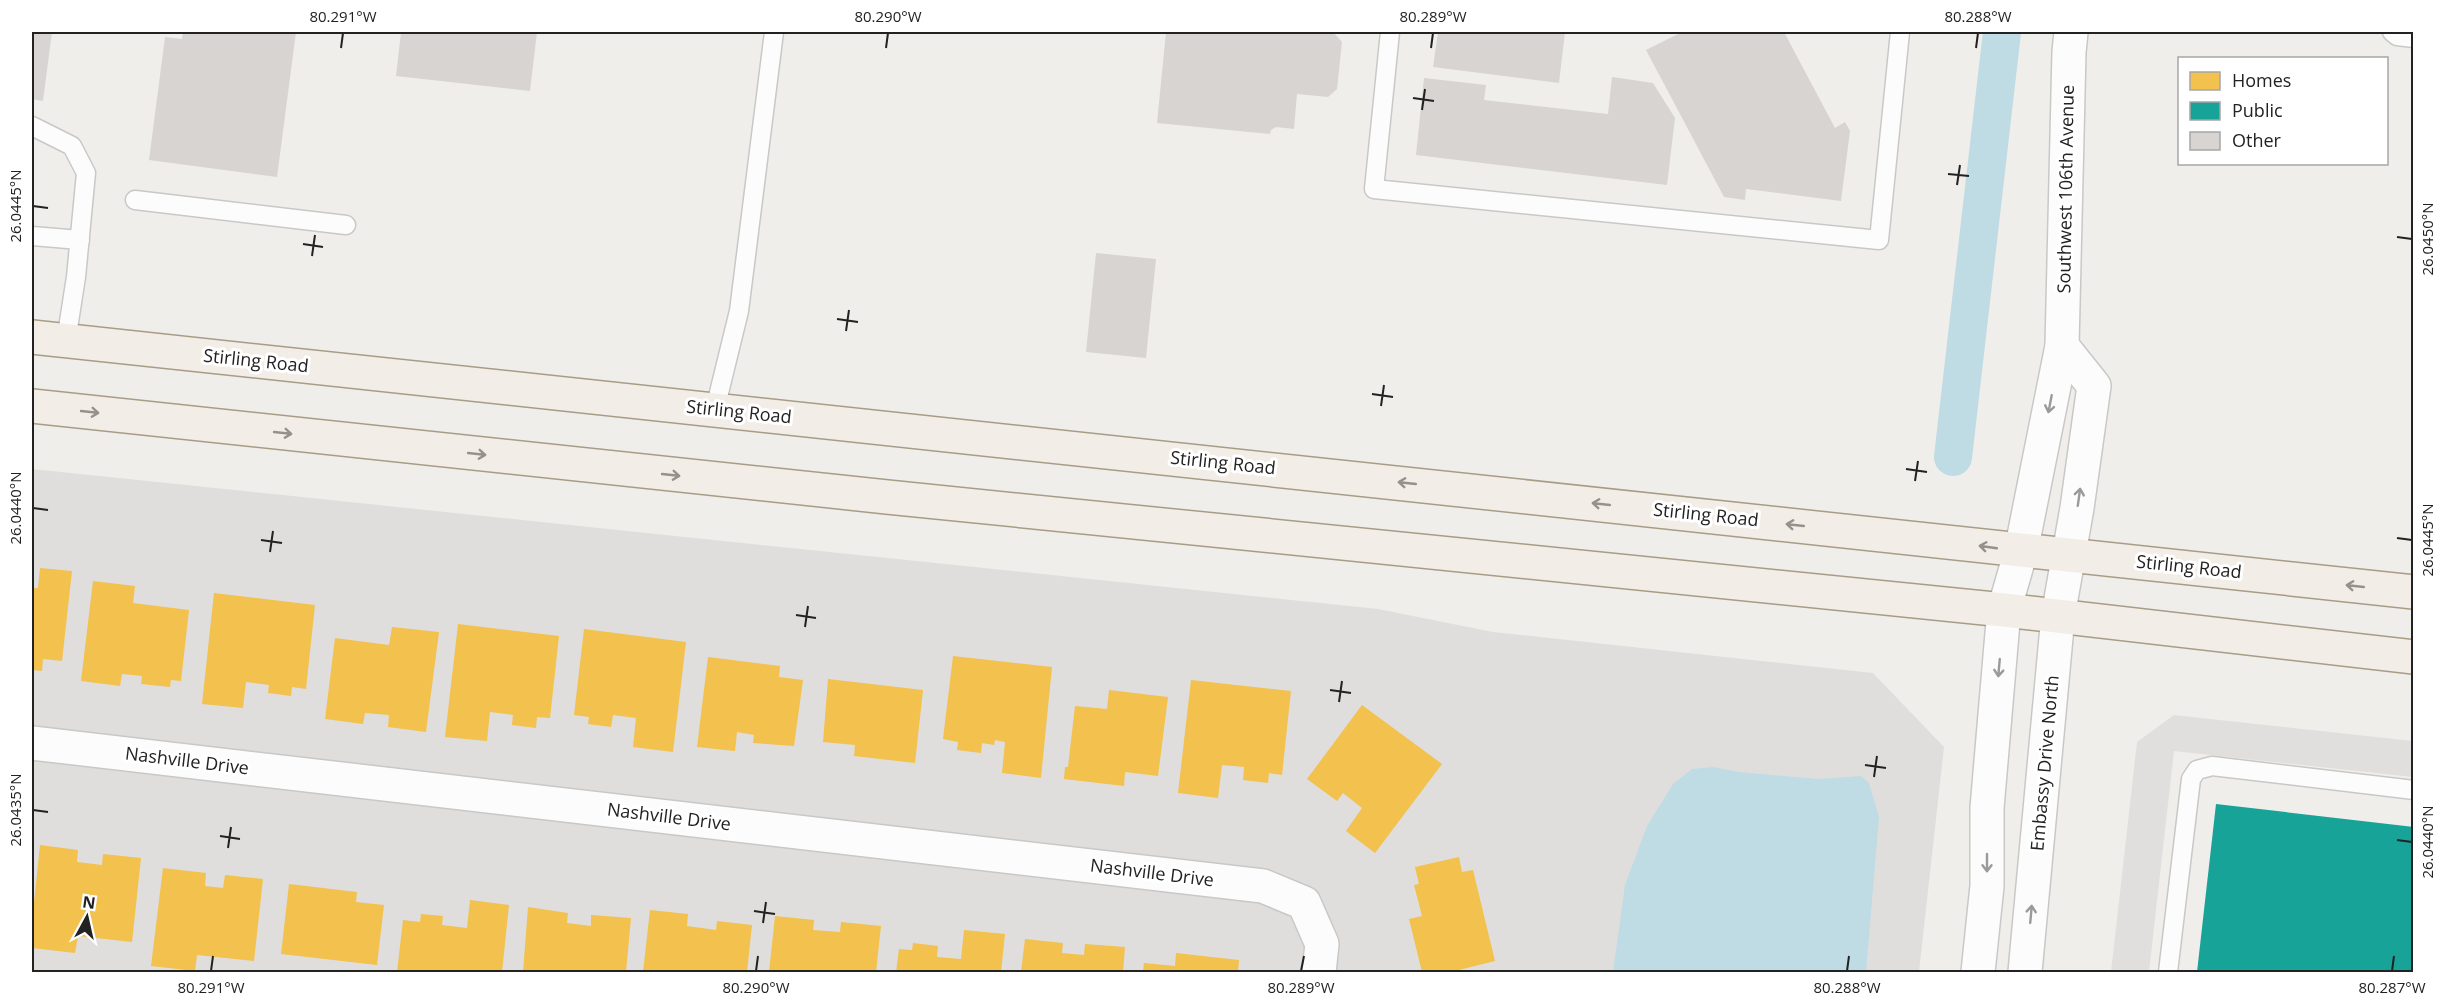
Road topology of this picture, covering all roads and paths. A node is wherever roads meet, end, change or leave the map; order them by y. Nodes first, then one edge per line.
1 (774, 32) edge
2 (1390, 32) edge
3 (1900, 32) edge
4 (2071, 32) edge
5 (2392, 32) edge
6 (2414, 38) edge
7 (32, 126) edge
8 (135, 200) dead end
9 (346, 225) dead end
10 (32, 236) edge
11 (80, 240) junction
12 (32, 337) edge
13 (66, 340) junction
14 (2062, 346) junction
15 (32, 406) edge
16 (715, 410) junction
17 (2021, 551) junction
18 (2068, 554) junction
19 (2414, 592) edge
20 (2004, 610) junction
21 (2058, 616) junction
22 (2414, 657) edge
23 (32, 743) edge
24 (2414, 790) edge
25 (1319, 972) edge
26 (1978, 972) edge
27 (2025, 972) edge
28 (2168, 972) edge

1 - 16 lane
2 - 3 lane
4 - 14 street, Southwest 106th Avenue
5 - 6 lane
7 - 11 lane
8 - 9 lane
10 - 11 lane
11 - 13 lane
12 - 13 main road, Stirling Road
13 - 16 main road, Stirling Road
14 -> 17 street, Southwest 106th Avenue
18 -> 14 street
15 -> 20 main road
17 -> 16 main road, Stirling Road
17 - 18 main road, Stirling Road
17 - 20 street, Southwest 106th Avenue
19 -> 18 main road, Stirling Road
18 - 21 street, Embassy Drive North
20 - 21 main road
20 -> 26 street
21 - 22 main road
27 -> 21 street, Embassy Drive North
23 - 25 street, Nashville Drive
24 - 28 lane

